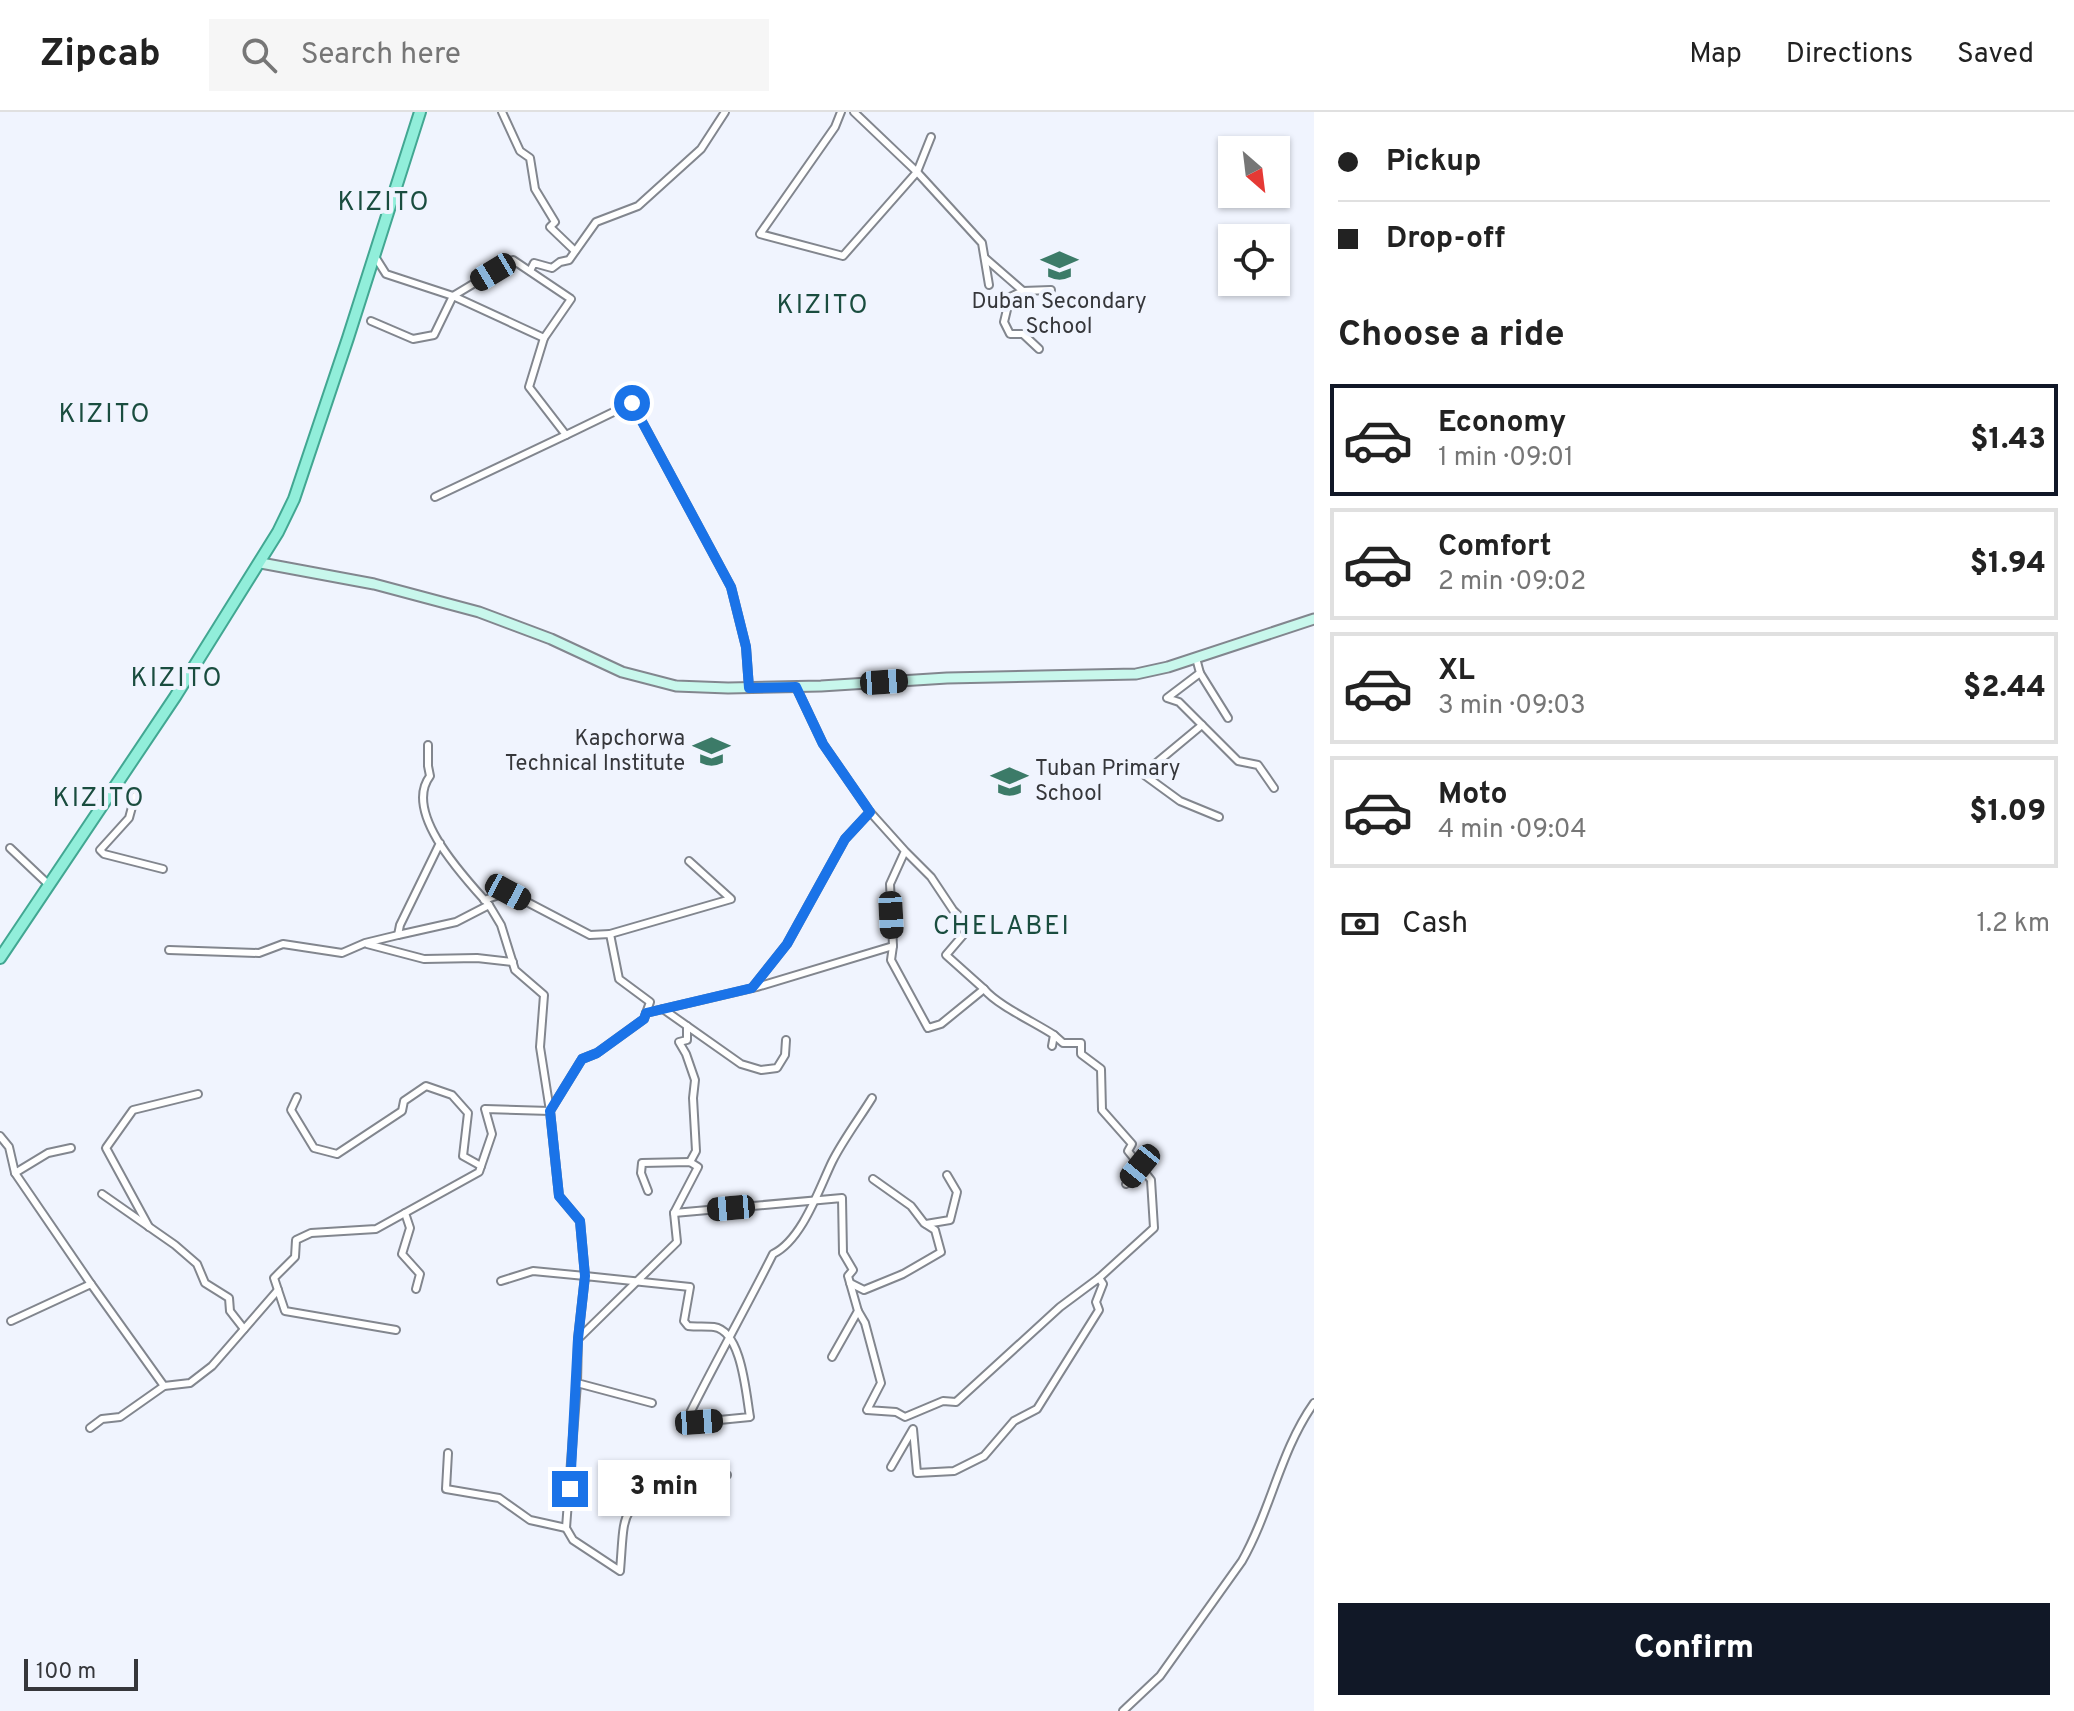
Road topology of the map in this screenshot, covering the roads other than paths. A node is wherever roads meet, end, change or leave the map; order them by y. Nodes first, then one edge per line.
1 (420, 112) edge
2 (502, 112) edge
3 (725, 112) edge
4 (841, 112) edge
5 (854, 112) edge
6 (931, 137) dead end
7 (917, 172) junction
8 (575, 251) junction
9 (374, 255) junction
10 (985, 258) junction
11 (530, 271) junction
12 (989, 285) dead end
13 (1051, 290) dead end
14 (1023, 291) junction
15 (453, 296) junction
16 (371, 321) dead end
17 (544, 338) junction
18 (1039, 349) dead end
19 (566, 435) junction
20 (435, 497) dead end
21 (261, 563) junction
22 (1314, 619) edge
23 (1196, 658) junction
24 (1200, 673) junction
25 (796, 687) junction
26 (749, 688) junction
27 (1228, 718) dead end
28 (1202, 725) junction
29 (428, 745) dead end
30 (1274, 788) dead end
31 (135, 796) dead end
32 (870, 812) junction
33 (1219, 817) dead end
34 (440, 843) junction
35 (10, 848) dead end
36 (905, 851) junction
37 (689, 861) dead end
38 (163, 869) dead end
39 (49, 885) junction
40 (486, 902) junction
41 (610, 934) junction
42 (398, 935) junction
43 (365, 943) junction
44 (893, 946) junction
45 (169, 950) dead end
46 (0, 958) edge
47 (513, 962) junction
48 (752, 988) junction
49 (984, 989) junction
50 (663, 1009) junction
51 (646, 1013) junction
52 (687, 1026) junction
53 (1054, 1035) junction
54 (786, 1040) dead end
55 (1052, 1046) dead end
56 (198, 1094) dead end
57 (297, 1097) dead end
58 (872, 1098) dead end
59 (550, 1111) junction
60 (0, 1136) edge
61 (71, 1148) dead end
62 (690, 1162) junction
63 (481, 1166) junction
64 (1140, 1166) junction
65 (15, 1173) junction
66 (947, 1175) dead end
67 (873, 1179) dead end
68 (1126, 1184) dead end
69 (648, 1191) dead end
70 (102, 1194) dead end
71 (817, 1201) junction
72 (405, 1213) junction
73 (674, 1213) junction
74 (926, 1224) junction
75 (149, 1227) junction
76 (585, 1276) junction
77 (1099, 1278) junction
78 (638, 1280) junction
79 (501, 1281) dead end
80 (850, 1283) junction
81 (91, 1284) junction
82 (416, 1289) dead end
83 (278, 1290) junction
84 (858, 1311) junction
85 (11, 1321) dead end
86 (244, 1329) junction
87 (396, 1330) dead end
88 (578, 1339) junction
89 (731, 1339) junction
90 (832, 1357) dead end
91 (577, 1383) junction
92 (164, 1386) junction
93 (652, 1403) dead end
94 (1314, 1403) edge
95 (90, 1428) dead end
96 (448, 1453) dead end
97 (891, 1467) dead end
98 (727, 1475) dead end
99 (566, 1528) junction
100 (1123, 1711) edge

1 - 9 main road
2 - 8 street
3 - 8 street
4 - 7 street
5 - 7 street
6 - 7 street
7 - 10 street
8 - 11 street
9 - 15 street
9 - 21 main road
10 - 12 street
10 - 14 street
11 - 15 street
11 - 17 street
13 - 14 street
14 - 18 street
15 - 16 street
15 - 17 street
17 - 19 street
19 - 20 street
19 - 26 street
21 - 26 street
21 - 39 main road
22 - 23 street
23 - 24 street
23 - 25 street
24 - 27 street
24 - 28 street
25 - 26 street
25 - 32 street
28 - 30 street
28 - 33 street
29 - 34 street
31 - 38 street
32 - 36 street
32 - 48 street
34 - 40 street
34 - 42 street
35 - 39 street
36 - 44 street
36 - 49 street
37 - 41 street
39 - 46 main road
40 - 41 street
40 - 42 street
40 - 47 street
41 - 51 street
42 - 43 street
43 - 45 street
43 - 47 street
44 - 48 street
44 - 49 street
47 - 59 street
48 - 50 street
49 - 53 street
50 - 51 street
50 - 52 street
51 - 59 street
52 - 54 street
52 - 62 street
53 - 55 street
53 - 64 street
56 - 75 street
57 - 63 street
58 - 71 street
59 - 63 street
59 - 76 street
60 - 65 street
61 - 65 street
62 - 69 street
62 - 73 street
63 - 72 street
64 - 68 street
64 - 77 street
65 - 81 street
66 - 74 street
67 - 74 street
70 - 75 street
71 - 73 street
71 - 80 street
71 - 89 street
72 - 82 street
72 - 83 street
73 - 78 street
74 - 80 street
75 - 86 street
76 - 78 street
76 - 79 street
76 - 88 street
77 - 84 street
77 - 97 street
78 - 88 street
78 - 89 street
80 - 84 street
81 - 85 street
81 - 92 street
83 - 86 street
83 - 87 street
84 - 90 street
86 - 92 street
88 - 91 street
89 - 89 street
91 - 93 street
91 - 99 street
92 - 95 street
94 - 100 street
96 - 99 street
98 - 99 street

